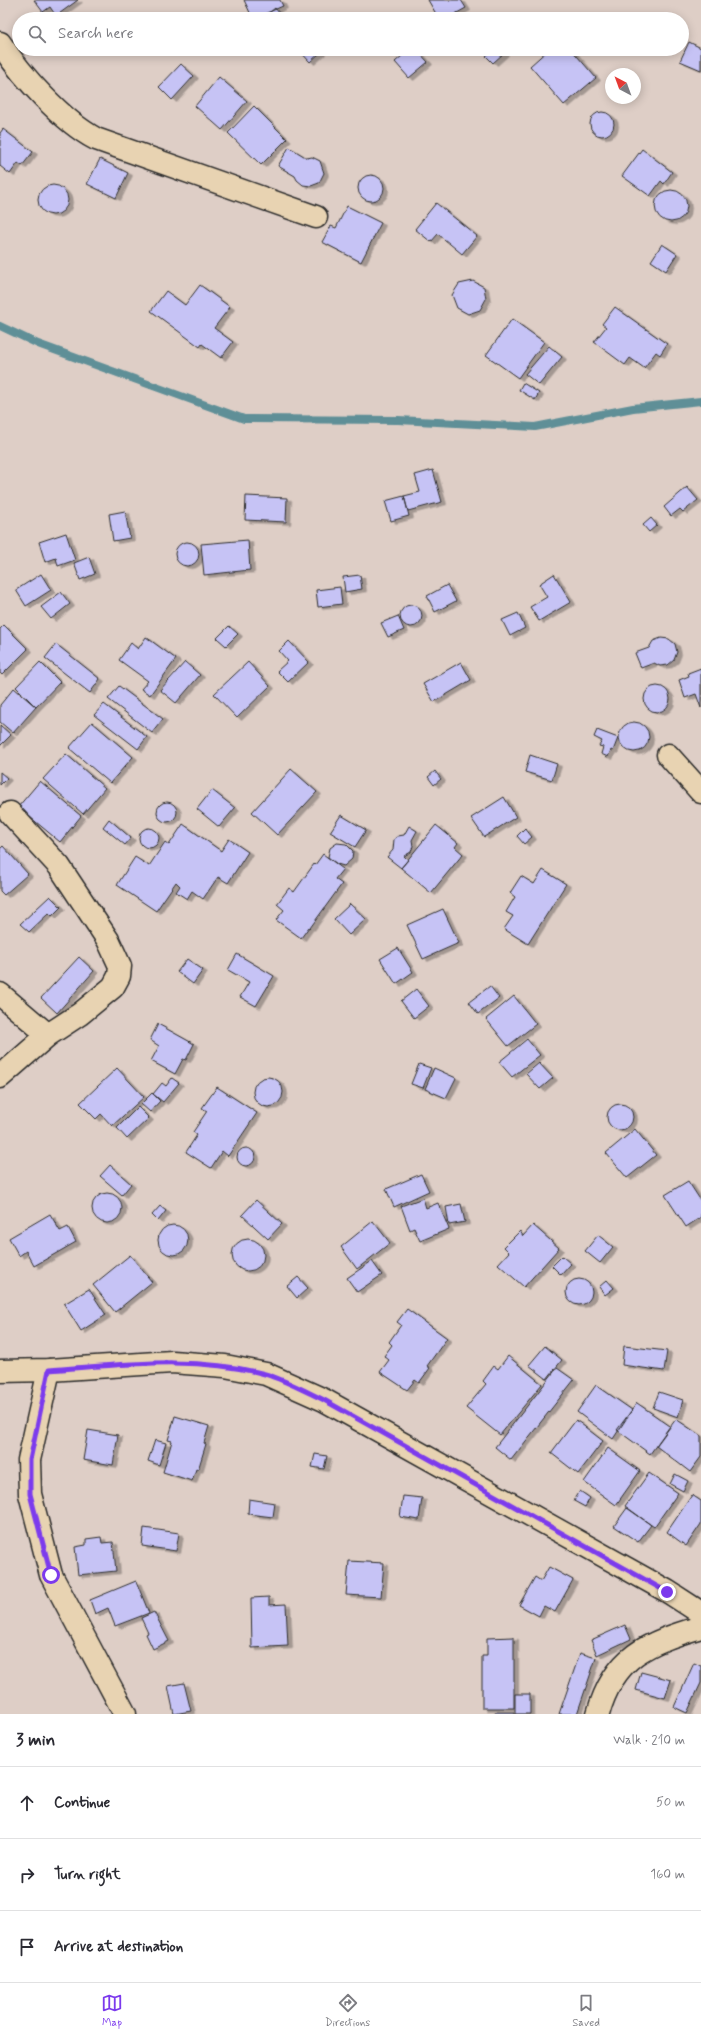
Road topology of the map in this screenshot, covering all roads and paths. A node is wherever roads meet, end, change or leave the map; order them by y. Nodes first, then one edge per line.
1 (0, 43) edge
2 (316, 217) dead end
3 (668, 755) dead end
4 (701, 792) edge
5 (10, 813) dead end
6 (0, 994) edge
7 (48, 1035) junction
8 (0, 1077) edge
9 (49, 1370) junction
10 (0, 1371) edge
11 (701, 1613) edge
12 (701, 1627) edge
13 (125, 1714) edge
14 (598, 1714) edge

1 - 2 street
3 - 4 street
5 - 7 street
6 - 7 street
7 - 8 street
9 - 10 street
9 - 11 street
9 - 13 street
12 - 14 street

